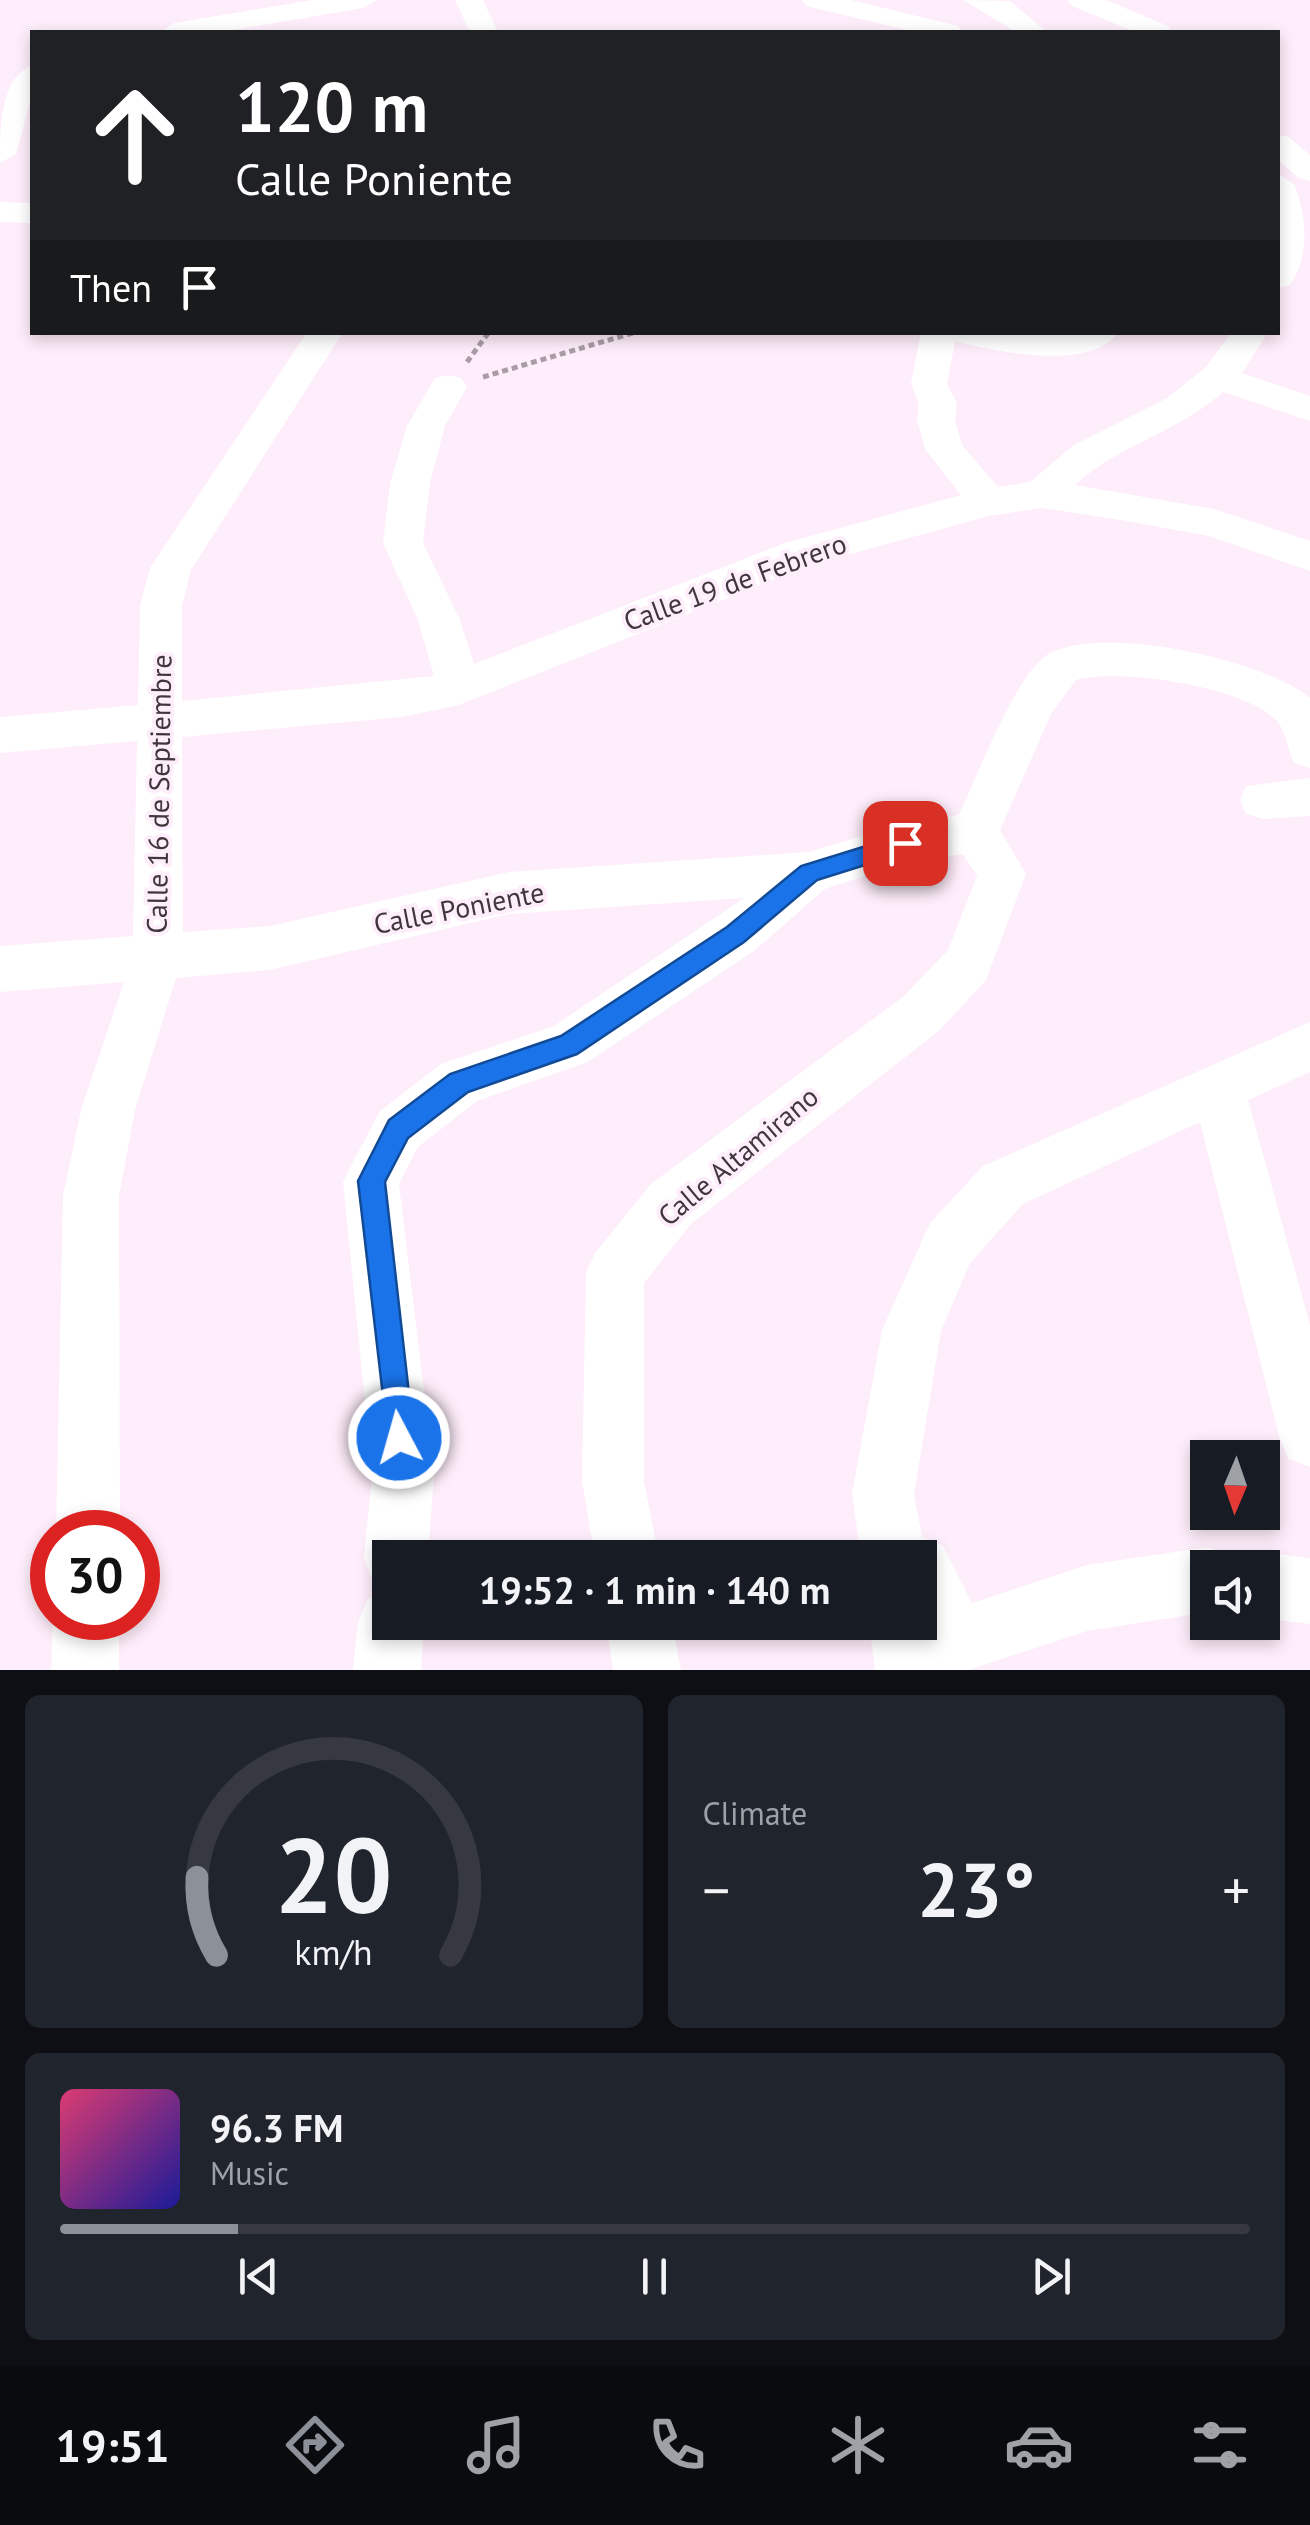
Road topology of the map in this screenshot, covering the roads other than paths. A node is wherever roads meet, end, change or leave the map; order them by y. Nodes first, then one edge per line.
1 (174, 0) edge
2 (363, 0) edge
3 (469, 0) edge
4 (816, 0) edge
5 (976, 0) edge
6 (1082, 0) edge
7 (164, 30) edge
8 (186, 30) edge
9 (479, 30) edge
10 (940, 30) edge
11 (1030, 30) edge
12 (1153, 30) edge
13 (30, 78) edge
14 (1280, 146) edge
15 (0, 154) edge
16 (30, 169) edge
17 (0, 170) edge
18 (1310, 172) edge
19 (1280, 188) edge
20 (0, 212) edge
21 (30, 213) edge
22 (1291, 272) edge
23 (322, 335) edge
24 (938, 335) edge
25 (976, 335) edge
26 (1094, 335) edge
27 (1248, 335) edge
28 (1220, 378) junction
29 (448, 387) road end
30 (1310, 408) edge
31 (1041, 494) junction
32 (988, 502) junction
33 (1310, 556) edge
34 (459, 688) junction
35 (160, 718) junction
36 (0, 735) edge
37 (1310, 750) edge
38 (1310, 797) edge
39 (1262, 800) dead end
40 (989, 853) junction
41 (809, 873) junction
42 (158, 954) junction
43 (0, 968) edge
44 (1310, 1046) edge
45 (1218, 1088) junction
46 (1310, 1436) edge
47 (883, 1494) junction
48 (88, 1510) edge
49 (398, 1540) edge
50 (623, 1540) edge
51 (889, 1540) edge
52 (905, 1540) edge
53 (1190, 1582) edge
54 (1280, 1588) edge
55 (1310, 1591) edge
56 (86, 1640) edge
57 (390, 1640) edge
58 (641, 1640) edge
59 (923, 1657) edge
60 (85, 1670) edge
61 (387, 1670) edge
62 (647, 1670) edge

1 - 7 street
2 - 8 street
3 - 9 street
4 - 10 street
5 - 11 street
6 - 12 street
13 - 15 street
14 - 18 street
16 - 17 street
19 - 22 street
20 - 21 street
23 - 35 street, Calle 16 de Septiembre
24 - 32 street
25 - 26 street
27 - 28 street
28 - 30 street
28 - 31 street
29 - 34 street
31 - 32 street, Calle 19 de Febrero
31 - 33 street, Calle 19 de Febrero
32 - 34 street, Calle 19 de Febrero
34 - 35 street, Calle 19 de Febrero
35 - 36 street, Calle 19 de Febrero
35 - 42 street, Calle 16 de Septiembre
37 - 40 street, Calle Altamirano
38 - 39 street
40 - 41 street, Calle Poniente
40 - 50 street, Calle Altamirano
41 - 42 street, Calle Poniente
41 - 49 street
42 - 43 street, Calle Poniente
42 - 48 street, Calle 16 de Septiembre
44 - 45 street
45 - 46 street
45 - 47 street
47 - 51 street
47 - 52 street
53 - 59 street
54 - 55 street
56 - 60 street
57 - 61 street
58 - 62 street

